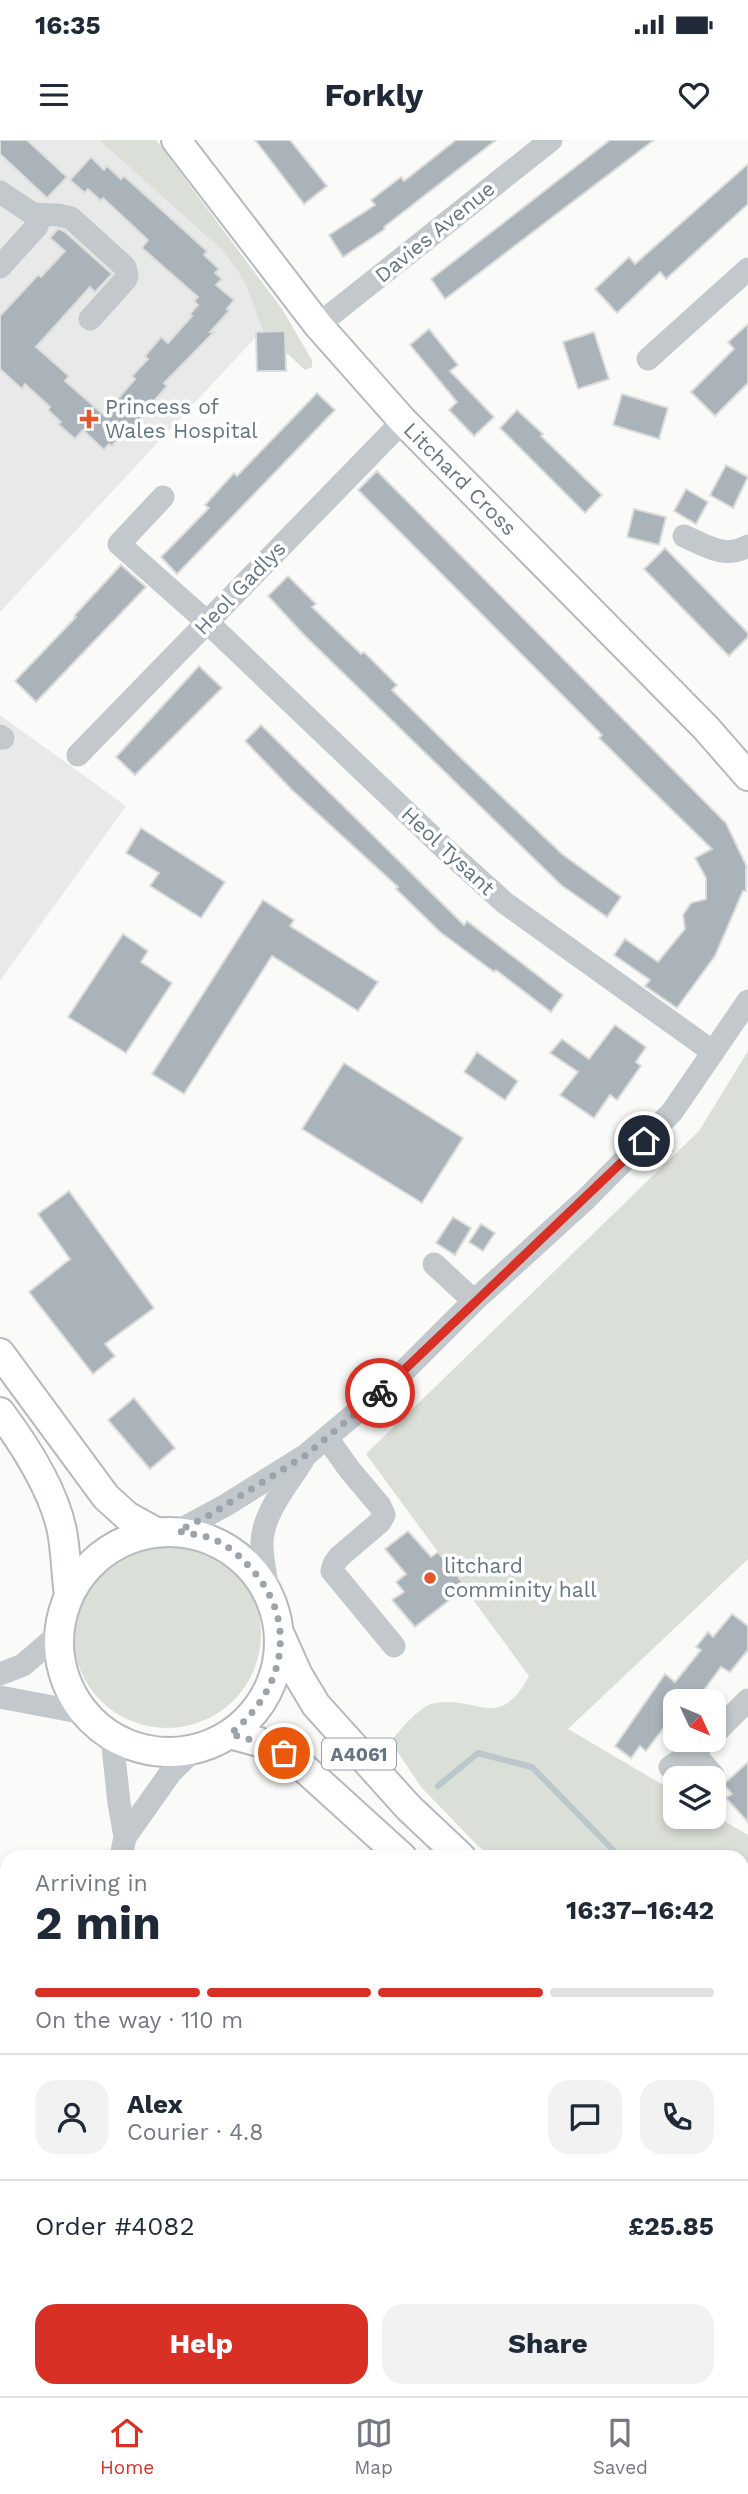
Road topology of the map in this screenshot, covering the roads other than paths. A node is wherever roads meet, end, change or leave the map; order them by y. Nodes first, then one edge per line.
1 (176, 140) edge
2 (551, 140) edge
3 (0, 192) edge
4 (41, 215) junction
5 (0, 267) edge
6 (748, 269) edge
7 (90, 319) dead end
8 (318, 325) junction
9 (648, 359) dead end
10 (402, 421) junction
11 (163, 497) dead end
12 (684, 536) dead end
13 (748, 545) edge
14 (207, 622) junction
15 (78, 754) dead end
16 (748, 776) edge
17 (748, 1000) edge
18 (713, 1052) junction
19 (434, 1264) dead end
20 (474, 1301) junction
21 (0, 1353) edge
22 (0, 1412) edge
23 (327, 1438) junction
24 (306, 1455) junction
25 (166, 1531) junction
26 (268, 1590) junction
27 (69, 1595) junction
28 (59, 1634) junction
29 (280, 1634) junction
30 (394, 1646) dead end
31 (0, 1674) edge
32 (0, 1698) edge
33 (748, 1700) edge
34 (84, 1713) junction
35 (726, 1722) edge
36 (230, 1734) junction
37 (112, 1737) junction
38 (195, 1749) junction
39 (690, 1752) edge
40 (671, 1766) edge
41 (123, 1847) edge
42 (394, 1850) edge
43 (454, 1850) edge

1 - 8 main road, Litchard Cross
2 - 8 street, Davies Avenue
3 - 4 street
4 - 5 street
4 - 7 street
6 - 9 street
8 - 10 main road, Litchard Cross
10 - 14 street, Heol Gadlys
10 - 16 main road, Litchard Cross
11 - 14 street, Heol Tysant
12 - 13 street
14 - 15 street, Heol Gadlys
14 - 18 street, Heol Tysant
17 - 18 street
18 - 20 street
19 - 20 street
20 - 23 street
21 - 25 main road
22 - 27 main road
23 - 24 street
23 - 30 street
24 - 25 street
24 - 26 street
25 - 26 main road
25 - 27 main road
26 - 29 main road
27 - 28 main road
28 - 31 street
28 - 34 main road
29 - 36 main road
29 - 43 main road, A4061
32 - 34 street
33 - 35 street
34 - 37 main road
36 - 38 main road
36 - 42 main road, A4061
37 - 38 main road
37 - 41 street
38 - 41 street
39 - 40 street

